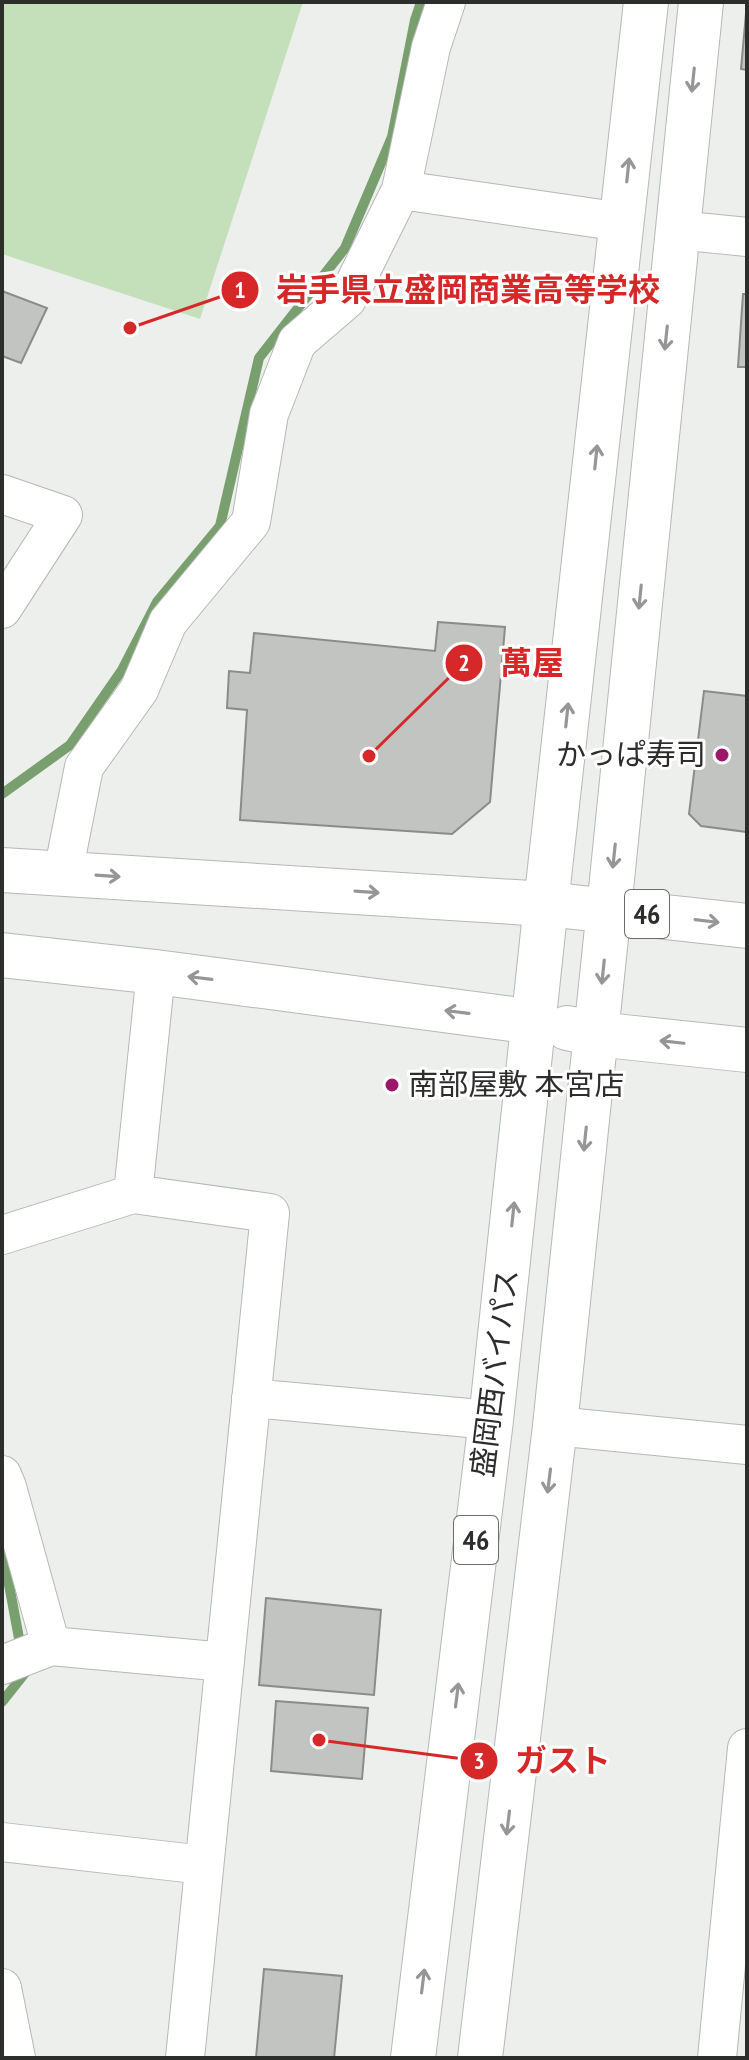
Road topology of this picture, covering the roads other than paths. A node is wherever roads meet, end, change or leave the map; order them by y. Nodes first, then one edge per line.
1 (446, 2) edge
2 (646, 2) edge
3 (701, 2) edge
4 (401, 190) junction
5 (622, 222) junction
6 (677, 230) junction
7 (747, 237) edge
8 (2, 494) edge
9 (2, 609) edge
10 (2, 870) edge
11 (63, 873) junction
12 (546, 904) junction
13 (609, 909) junction
14 (747, 926) edge
15 (2, 955) edge
16 (156, 972) junction
17 (535, 1022) junction
18 (596, 1034) junction
19 (747, 1050) edge
20 (133, 1194) junction
21 (2, 1235) edge
22 (251, 1398) junction
23 (491, 1420) junction
24 (555, 1426) junction
25 (747, 1445) edge
26 (2, 1475) edge
27 (51, 1646) junction
28 (225, 1662) junction
29 (2, 1665) edge
30 (747, 1748) edge
31 (2, 1842) edge
32 (204, 1865) junction
33 (2, 1988) edge
34 (16, 2058) edge
35 (185, 2058) edge
36 (413, 2058) edge
37 (480, 2058) edge
38 (717, 2058) edge

1 - 4 street
5 -> 2 main road, 盛岡西バイパス
3 -> 6 main road
4 - 5 street
4 - 11 street
12 -> 5 main road, 盛岡西バイパス
6 - 7 street
6 -> 13 main road
8 - 9 street
10 - 11 main road
11 -> 12 main road
12 - 13 main road, 46
12 - 17 main road, 盛岡西バイパス / 46
13 -> 14 main road, 46
13 -> 18 main road, 46
15 - 16 main road
17 -> 16 main road
16 - 20 street
17 - 18 main road
23 -> 17 main road, 盛岡西バイパス / 46
19 -> 18 main road
18 -> 24 main road, 46
20 - 21 street
20 - 22 street
22 - 23 street
22 - 28 street
36 -> 23 main road, 盛岡西バイパス / 46
24 - 25 street
24 -> 37 main road, 46
26 - 27 street
27 - 28 street
27 - 29 street
28 - 32 street
30 - 38 street
31 - 32 street
32 - 35 street
33 - 34 street

